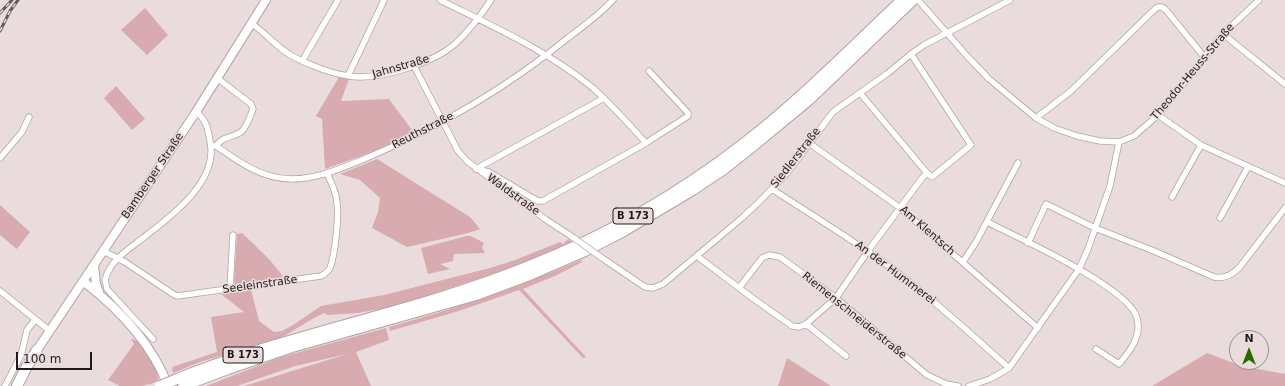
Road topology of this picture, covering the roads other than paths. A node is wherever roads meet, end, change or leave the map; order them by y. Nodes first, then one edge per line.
1 (266, 0) edge
2 (338, 0) edge
3 (384, 0) edge
4 (440, 0) edge
5 (491, 0) edge
6 (613, 0) edge
7 (918, 0) edge
8 (1010, 0) edge
9 (1258, 0) edge
10 (906, 2) edge
11 (477, 19) junction
12 (252, 24) junction
13 (947, 33) junction
14 (1223, 34) junction
15 (910, 54) junction
16 (547, 56) junction
17 (1205, 58) junction
18 (302, 61) junction
19 (414, 66) junction
20 (649, 71) dead end
21 (348, 76) junction
22 (217, 78) junction
23 (1285, 84) edge
24 (860, 93) junction
25 (604, 98) junction
26 (196, 112) junction
27 (1158, 115) junction
28 (29, 117) dead end
29 (1036, 118) junction
30 (443, 122) junction
31 (1119, 142) junction
32 (646, 143) junction
33 (809, 144) junction
34 (1201, 145) junction
35 (214, 146) junction
36 (0, 158) edge
37 (1018, 163) dead end
38 (1248, 167) junction
39 (476, 169) junction
40 (927, 173) junction
41 (327, 174) junction
42 (1285, 183) edge
43 (772, 189) junction
44 (1172, 197) dead end
45 (899, 208) junction
46 (1285, 208) edge
47 (1220, 218) dead end
48 (987, 222) junction
49 (1095, 228) junction
50 (233, 234) dead end
51 (1028, 243) junction
52 (103, 251) junction
53 (868, 252) junction
54 (697, 256) junction
55 (117, 258) junction
56 (963, 262) junction
57 (94, 265) junction
58 (1079, 270) junction
59 (83, 281) junction
60 (650, 288) joint
61 (739, 288) junction
62 (230, 289) junction
63 (0, 291) edge
64 (100, 295) junction
65 (836, 298) junction
66 (35, 320) junction
67 (806, 324) junction
68 (1038, 328) junction
69 (50, 331) junction
70 (153, 339) dead end
71 (1096, 349) dead end
72 (37, 350) joint
73 (846, 356) dead end
74 (1009, 368) junction
75 (180, 382) edge
76 (5, 386) edge
77 (17, 386) edge
78 (160, 386) edge
79 (168, 386) edge
80 (958, 386) edge
81 (969, 386) edge

1 - 12 street, Bamberger Straße
2 - 18 street
3 - 21 street
4 - 11 street
5 - 11 street, Jahnstraße
6 - 16 street, Reuthstraße
7 - 13 street, Theodor-Heuss-Straße
8 - 13 street, Siedlerstraße
9 - 14 street, Theodor-Heuss-Straße
10 - 75 highway, B 173
11 - 16 street
11 - 19 street, Jahnstraße
12 - 18 street, Jahnstraße
12 - 22 street, Bamberger Straße
13 - 15 street, Siedlerstraße
13 - 29 street, Theodor-Heuss-Straße
14 - 17 street, Theodor-Heuss-Straße
14 - 23 street
15 - 24 street, Siedlerstraße
15 - 40 street
16 - 25 street
16 - 30 street, Reuthstraße
17 - 27 street, Theodor-Heuss-Straße
17 - 29 street
18 - 21 street, Jahnstraße
19 - 21 street, Jahnstraße
19 - 30 street, Waldstraße
20 - 32 street
22 - 26 street, Bamberger Straße
22 - 35 street
24 - 33 street, Siedlerstraße
24 - 40 street
25 - 32 street
25 - 39 street
26 - 35 street
26 - 52 street, Bamberger Straße
27 - 31 street, Theodor-Heuss-Straße
27 - 34 street
28 - 36 street
29 - 31 street, Theodor-Heuss-Straße
30 - 39 street, Waldstraße
30 - 41 street, Reuthstraße
31 - 49 street
32 - 39 street
33 - 43 street, Siedlerstraße
33 - 45 street, Am Klentsch
34 - 38 street
34 - 44 street
35 - 41 street, Reuthstraße
35 - 55 street
37 - 48 street
38 - 42 street
38 - 47 street
39 - 60 street, Waldstraße, bridge
40 - 45 street
41 - 62 street, Seeleinstraße
43 - 53 street, An der Hummerei
43 - 54 street, Siedlerstraße
45 - 53 street
45 - 56 street, Am Klentsch
46 - 49 street
48 - 51 street
48 - 56 street
49 - 51 street
49 - 58 street
50 - 62 street
51 - 58 street
52 - 55 street, Seeleinstraße
52 - 57 street, Bamberger Straße
53 - 65 street
53 - 74 street, An der Hummerei
54 - 60 street, Siedlerstraße
54 - 61 street
55 - 62 street, Seeleinstraße
55 - 70 street
56 - 68 street, Am Klentsch
57 - 59 street, Bamberger Straße
57 - 64 street
58 - 68 street
58 - 71 street
59 - 64 street
59 - 69 street, Bamberger Straße
61 - 65 street, Riemenschneiderstraße
61 - 67 street
63 - 66 street
64 - 79 street
65 - 67 street
65 - 80 street, Riemenschneiderstraße
66 - 69 street
66 - 76 street
67 - 73 street
68 - 74 street
69 - 72 street, Bamberger Straße
72 - 77 highway
74 - 81 street
75 - 78 highway, B 173, bridge

